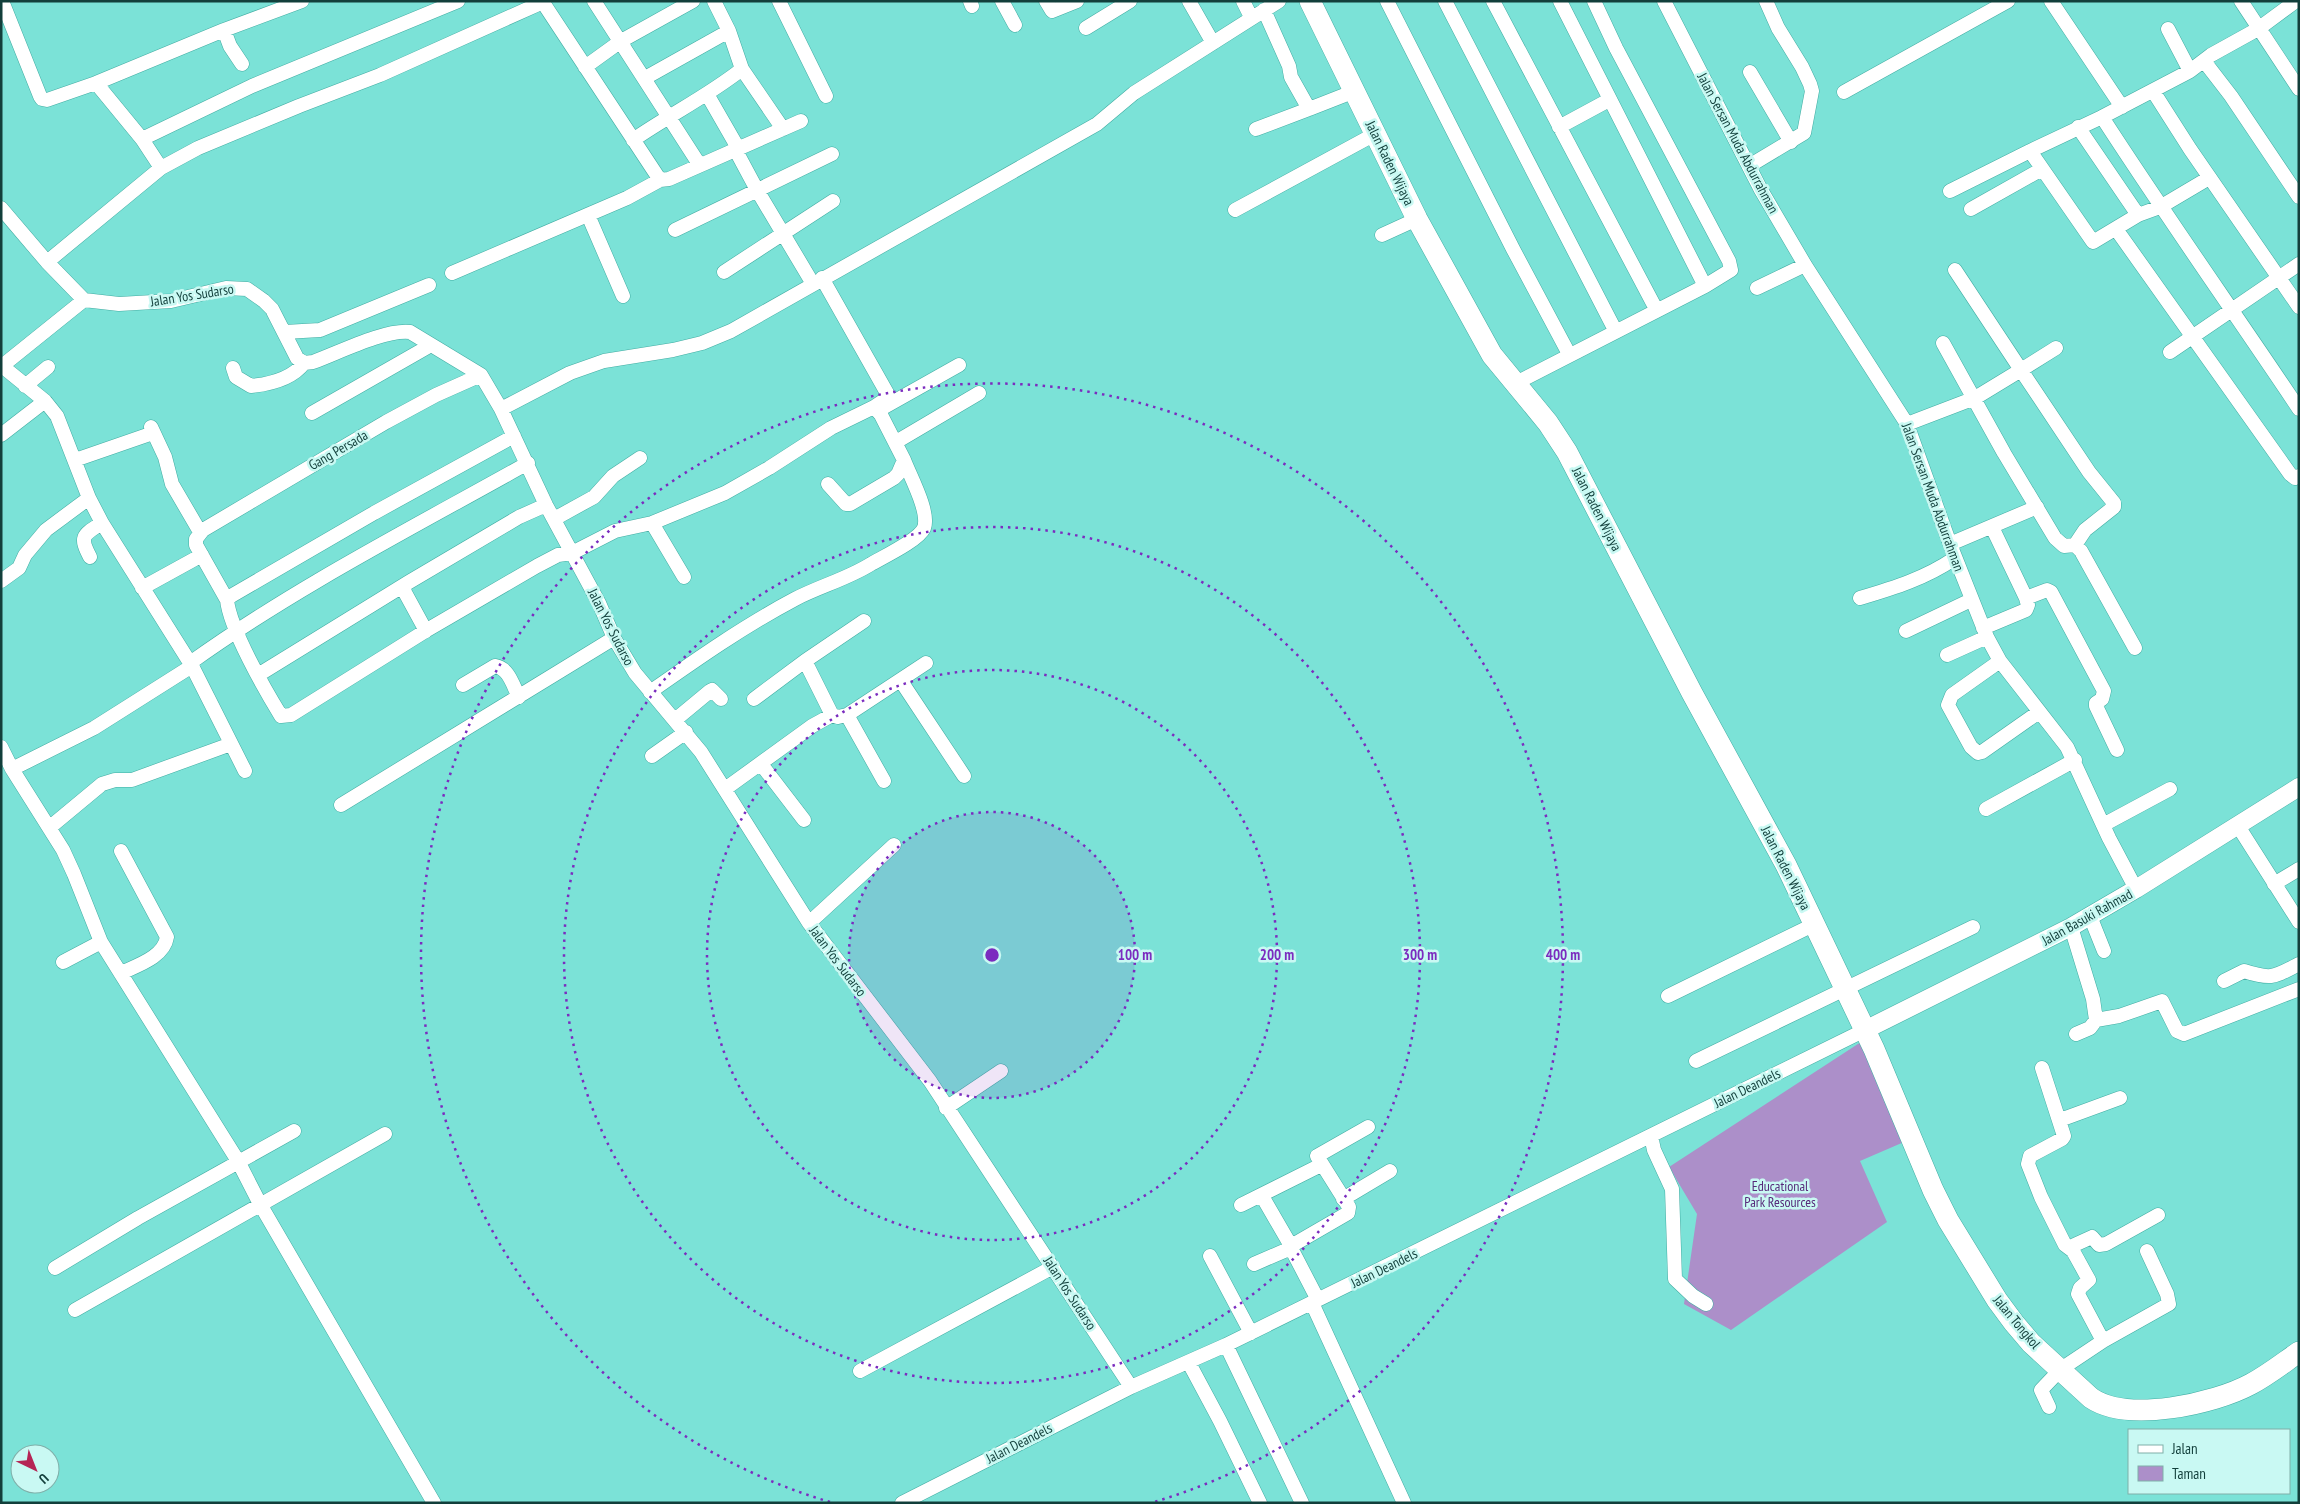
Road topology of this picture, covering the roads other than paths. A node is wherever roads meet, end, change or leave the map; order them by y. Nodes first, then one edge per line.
1 (2, 1) edge
2 (302, 1) edge
3 (458, 1) edge
4 (693, 1) edge
5 (714, 1) edge
6 (779, 1) edge
7 (1002, 1) edge
8 (1046, 1) edge
9 (1077, 1) edge
10 (1130, 1) edge
11 (1189, 1) edge
12 (1243, 1) edge
13 (1279, 1) edge
14 (1310, 1) edge
15 (1387, 1) edge
16 (1445, 1) edge
17 (1493, 1) edge
18 (1560, 1) edge
19 (1594, 1) edge
20 (1664, 1) edge
21 (1766, 1) edge
22 (2008, 1) edge
23 (2051, 1) edge
24 (2242, 1) edge
25 (2296, 1) edge
26 (543, 2) edge
27 (596, 2) edge
28 (1264, 10) junction
29 (1251, 17) junction
30 (1015, 25) dead end
31 (1086, 28) dead end
32 (2168, 29) dead end
33 (224, 30) junction
34 (729, 30) junction
35 (2258, 30) junction
36 (621, 41) junction
37 (1212, 43) junction
38 (2204, 61) junction
39 (242, 64) dead end
40 (585, 67) junction
41 (742, 68) junction
42 (2190, 71) junction
43 (1750, 72) dead end
44 (645, 78) junction
45 (96, 84) junction
46 (2299, 89) edge
47 (1355, 91) junction
48 (2153, 91) junction
49 (1844, 92) dead end
50 (707, 94) junction
51 (826, 96) dead end
52 (1609, 100) junction
53 (2122, 107) junction
54 (1309, 109) junction
55 (668, 116) junction
56 (2102, 117) junction
57 (801, 121) dead end
58 (1559, 127) junction
59 (2078, 128) junction
60 (783, 129) junction
61 (1256, 129) dead end
62 (1375, 134) junction
63 (142, 139) junction
64 (633, 140) junction
65 (1791, 142) junction
66 (737, 148) junction
67 (2030, 151) junction
68 (832, 154) dead end
69 (699, 164) junction
70 (1749, 166) junction
71 (161, 168) junction
72 (2042, 169) junction
73 (2210, 178) junction
74 (660, 180) junction
75 (756, 190) junction
76 (1950, 191) dead end
77 (2299, 197) edge
78 (833, 201) dead end
79 (2160, 207) junction
80 (1, 209) edge
81 (1971, 209) dead end
82 (1235, 210) dead end
83 (588, 215) junction
84 (2138, 215) junction
85 (1418, 219) junction
86 (2116, 229) junction
87 (675, 230) dead end
88 (784, 234) junction
89 (1382, 235) dead end
90 (47, 262) junction
91 (1805, 264) junction
92 (2299, 264) edge
93 (1954, 270) dead end
94 (724, 272) dead end
95 (452, 273) dead end
96 (2278, 278) junction
97 (818, 281) junction
98 (429, 285) dead end
99 (1705, 286) junction
100 (1757, 288) dead end
101 (623, 296) dead end
102 (84, 300) junction
103 (2299, 307) edge
104 (2232, 309) junction
105 (1656, 310) junction
106 (1615, 330) junction
107 (285, 332) junction
108 (2193, 337) junction
109 (1943, 343) dead end
110 (431, 345) junction
111 (2056, 348) dead end
112 (2170, 352) dead end
113 (1569, 354) junction
114 (304, 363) junction
115 (959, 365) dead end
116 (2, 366) edge
117 (48, 368) dead end
118 (233, 368) dead end
119 (2021, 370) junction
120 (481, 375) junction
121 (1514, 384) junction
122 (25, 386) junction
123 (979, 393) dead end
124 (1974, 398) junction
125 (45, 402) junction
126 (501, 409) junction
127 (876, 409) junction
128 (2299, 409) edge
129 (312, 414) dead end
130 (1907, 424) junction
131 (1, 435) edge
132 (514, 436) junction
133 (896, 442) junction
134 (640, 458) dead end
135 (75, 460) junction
136 (904, 460) junction
137 (528, 464) junction
138 (2299, 476) edge
139 (828, 484) dead end
140 (89, 498) junction
141 (546, 505) junction
142 (2037, 507) junction
143 (554, 519) junction
144 (102, 523) junction
145 (652, 523) junction
146 (1992, 527) junction
147 (200, 532) junction
148 (1950, 544) junction
149 (2074, 545) junction
150 (572, 553) junction
151 (202, 554) junction
152 (90, 557) dead end
153 (1955, 558) junction
154 (684, 577) dead end
155 (1, 581) edge
156 (405, 585) junction
157 (142, 588) junction
158 (1860, 598) dead end
159 (2026, 598) junction
160 (227, 600) junction
161 (1971, 600) junction
162 (864, 621) dead end
163 (429, 629) junction
164 (236, 630) junction
165 (1906, 631) dead end
166 (1985, 632) junction
167 (614, 638) junction
168 (2135, 648) dead end
169 (1947, 655) dead end
170 (805, 661) junction
171 (2000, 661) junction
172 (926, 663) dead end
173 (191, 664) junction
174 (258, 675) junction
175 (901, 681) junction
176 (464, 685) dead end
177 (650, 692) junction
178 (519, 697) junction
179 (721, 699) dead end
180 (754, 699) dead end
181 (2039, 712) junction
182 (832, 715) junction
183 (847, 715) junction
184 (675, 720) junction
185 (686, 732) junction
186 (231, 744) junction
187 (2117, 750) dead end
188 (652, 756) dead end
189 (5, 758) edge
190 (2075, 760) junction
191 (761, 764) junction
192 (245, 770) dead end
193 (964, 776) dead end
194 (884, 781) dead end
195 (2299, 787) edge
196 (725, 789) junction
197 (2170, 789) dead end
198 (341, 804) dead end
199 (1986, 809) dead end
200 (804, 820) dead end
201 (2103, 825) junction
202 (2238, 826) junction
203 (49, 828) junction
204 (894, 845) dead end
205 (121, 851) dead end
206 (2299, 869) edge
207 (2274, 884) junction
208 (2136, 889) junction
209 (2090, 916) junction
210 (2299, 922) edge
211 (809, 923) junction
212 (1814, 924) junction
213 (1973, 927) dead end
214 (2071, 927) junction
215 (101, 942) junction
216 (2104, 951) dead end
217 (64, 962) dead end
218 (2299, 964) edge
219 (121, 973) junction
220 (2224, 981) dead end
221 (1844, 989) junction
222 (2299, 989) edge
223 (1668, 996) dead end
224 (2096, 1020) junction
225 (1865, 1030) junction
226 (2076, 1034) dead end
227 (1696, 1061) dead end
228 (2042, 1068) dead end
229 (1001, 1070) dead end
230 (2120, 1098) dead end
231 (946, 1108) junction
232 (2060, 1120) junction
233 (1368, 1127) dead end
234 (294, 1131) dead end
235 (385, 1134) dead end
236 (1649, 1137) junction
237 (238, 1162) junction
238 (1321, 1165) junction
239 (1390, 1170) dead end
240 (1262, 1196) junction
241 (1343, 1199) junction
242 (260, 1204) junction
243 (1241, 1205) dead end
244 (2158, 1214) dead end
245 (1291, 1247) junction
246 (2070, 1247) junction
247 (2146, 1251) dead end
248 (1210, 1256) dead end
249 (1254, 1264) dead end
250 (1053, 1267) junction
251 (55, 1268) dead end
252 (1315, 1302) junction
253 (1706, 1304) dead end
254 (74, 1310) dead end
255 (1251, 1333) junction
256 (2104, 1341) junction
257 (1226, 1345) junction
258 (2299, 1352) edge
259 (1189, 1363) junction
260 (2061, 1369) junction
261 (860, 1371) dead end
262 (1131, 1387) junction
263 (2049, 1407) dead end
264 (434, 1503) edge
265 (902, 1503) edge
266 (1260, 1503) edge
267 (1302, 1503) edge
268 (1404, 1503) edge

1 - 45 street
2 - 33 street
3 - 63 street
4 - 36 street
5 - 34 street
6 - 51 street
7 - 30 street
8 - 9 street
10 - 31 street
11 - 37 street
12 - 29 street
13 - 28 street
14 - 47 highway, Jalan Raden Wijaya
15 - 113 street
16 - 106 street
17 - 58 street
18 - 52 street
19 - 99 street
20 - 70 street, Jalan Sersan Muda Abdurrahman
21 - 65 street
22 - 49 street
23 - 53 street
24 - 35 street
25 - 35 street
26 - 40 street
26 - 71 street
27 - 36 street
28 - 29 street
28 - 54 street
29 - 37 street
32 - 42 street
33 - 39 street
33 - 45 street
34 - 41 street
34 - 44 street
35 - 38 street
35 - 46 street
36 - 40 street
36 - 44 street
37 - 97 street
38 - 42 street
38 - 77 street
40 - 64 street
41 - 50 street
41 - 60 street
42 - 48 street
43 - 65 street
44 - 55 street
45 - 63 street
47 - 54 street
47 - 62 highway, Jalan Raden Wijaya
48 - 53 street
48 - 73 street
50 - 55 street
50 - 66 street
52 - 58 street
52 - 99 street
53 - 56 street
54 - 61 street
55 - 64 street
55 - 69 street
56 - 59 street
56 - 79 street
57 - 60 street
58 - 105 street
59 - 67 street
59 - 84 street
60 - 66 street
62 - 82 street
62 - 85 highway, Jalan Raden Wijaya
63 - 71 street
64 - 74 street
65 - 70 street
66 - 69 street
66 - 75 street
67 - 72 street
67 - 76 street
68 - 75 street
69 - 74 street
70 - 91 street, Jalan Sersan Muda Abdurrahman
71 - 90 street
72 - 81 street
72 - 86 street
73 - 79 street
73 - 96 street
74 - 83 street
75 - 87 street
75 - 88 street
78 - 88 street
79 - 84 street
79 - 104 street
80 - 90 street
83 - 95 street
83 - 101 street
84 - 86 street
85 - 89 street
85 - 121 highway, Jalan Raden Wijaya
86 - 108 street
88 - 94 street
88 - 97 street
90 - 102 street
91 - 100 street
91 - 130 street, Jalan Sersan Muda Abdurrahman
92 - 96 street
93 - 119 street
96 - 103 street
96 - 104 street
97 - 126 street
97 - 127 street
98 - 107 street
99 - 105 street
102 - 107 street, Jalan Yos Sudarso
102 - 116 street
104 - 108 street
104 - 128 street
105 - 106 street
106 - 113 street
107 - 114 street, Jalan Yos Sudarso
108 - 112 street
108 - 138 street
109 - 124 street
110 - 114 street, Jalan Yos Sudarso
110 - 120 street, Jalan Yos Sudarso
110 - 129 street
111 - 119 street
113 - 121 street
114 - 118 street
115 - 127 street
116 - 122 street
117 - 122 street
119 - 124 street
119 - 149 street
120 - 126 street, Jalan Yos Sudarso
120 - 147 street, Gang Persada
121 - 212 highway, Jalan Raden Wijaya
122 - 125 street
123 - 133 street
124 - 130 street
124 - 142 street
125 - 131 street
125 - 135 street
126 - 132 street, Jalan Yos Sudarso
127 - 133 street
127 - 145 street
130 - 148 street, Jalan Sersan Muda Abdurrahman
132 - 137 street, Jalan Yos Sudarso
132 - 160 street
133 - 136 street
134 - 143 street
135 - 140 street
135 - 147 street
136 - 139 street
136 - 177 street
137 - 141 street, Jalan Yos Sudarso
137 - 164 street
140 - 144 street
140 - 155 street
141 - 143 street, Jalan Yos Sudarso
141 - 156 street
142 - 146 street
142 - 149 street
143 - 150 street, Jalan Yos Sudarso
144 - 152 street
144 - 157 street
145 - 150 street
145 - 154 street
146 - 148 street
146 - 159 street
147 - 151 street
148 - 153 street, Jalan Sersan Muda Abdurrahman
149 - 168 street
150 - 163 street
150 - 167 street, Jalan Yos Sudarso
151 - 157 street
151 - 160 street
153 - 158 street
153 - 161 street, Jalan Sersan Muda Abdurrahman
156 - 163 street
156 - 174 street
157 - 173 street
159 - 166 street
159 - 187 street
160 - 164 street
161 - 165 street
161 - 166 street, Jalan Sersan Muda Abdurrahman
162 - 170 street
163 - 174 street
164 - 173 street
164 - 174 street
166 - 169 street
166 - 171 street, Jalan Sersan Muda Abdurrahman
167 - 177 street, Jalan Yos Sudarso
167 - 178 street
170 - 180 street
170 - 182 street
171 - 181 street, Jalan Sersan Muda Abdurrahman
171 - 181 street
172 - 175 street
173 - 186 street
173 - 189 street
175 - 183 street
175 - 193 street
176 - 178 street
177 - 184 street, Jalan Yos Sudarso
178 - 198 street
179 - 184 street
181 - 190 street, Jalan Sersan Muda Abdurrahman
182 - 183 street
182 - 191 street
183 - 194 street
184 - 185 street, Jalan Yos Sudarso
185 - 188 street
185 - 196 street, Jalan Yos Sudarso
186 - 192 street
186 - 203 street
189 - 203 street
190 - 199 street
190 - 201 street, Jalan Sersan Muda Abdurrahman
191 - 196 street
191 - 200 street
195 - 202 main road, Jalan Basuki Rahmad
196 - 211 street, Jalan Yos Sudarso
197 - 201 street
201 - 208 street, Jalan Sersan Muda Abdurrahman
202 - 207 street
202 - 208 main road, Jalan Basuki Rahmad
203 - 215 street
204 - 211 street
205 - 219 street
206 - 207 street
207 - 210 street
208 - 209 main road, Jalan Basuki Rahmad
209 - 214 main road, Jalan Basuki Rahmad
209 - 216 street
211 - 231 street, Jalan Yos Sudarso
212 - 221 highway, Jalan Raden Wijaya
212 - 223 street
213 - 221 street
214 - 224 street
214 - 225 main road, Jalan Basuki Rahmad
215 - 217 street
215 - 219 street
218 - 220 street
219 - 237 street
221 - 225 highway, Jalan Raden Wijaya
221 - 227 street
222 - 224 street
224 - 226 street
225 - 236 street, Jalan Deandels
225 - 260 highway, Jalan Tongkol
228 - 232 street
229 - 231 street
230 - 232 street
231 - 250 street, Jalan Yos Sudarso
232 - 246 street
233 - 238 street
234 - 237 street
235 - 242 street
236 - 252 street, Jalan Deandels
236 - 253 street
237 - 242 street
237 - 251 street
238 - 240 street
238 - 241 street
239 - 241 street
240 - 243 street
240 - 245 street
241 - 245 street
242 - 254 street
242 - 264 street
244 - 246 street
245 - 249 street
245 - 252 street
246 - 256 street
247 - 256 street
248 - 255 street
250 - 261 street
250 - 262 street, Jalan Yos Sudarso
252 - 255 street, Jalan Deandels
252 - 268 street
255 - 257 street, Jalan Deandels
256 - 260 street
257 - 259 street, Jalan Deandels
257 - 267 street
258 - 260 highway, Jalan Tongkol
259 - 262 street, Jalan Deandels
259 - 266 street
260 - 263 street
262 - 265 street, Jalan Deandels

